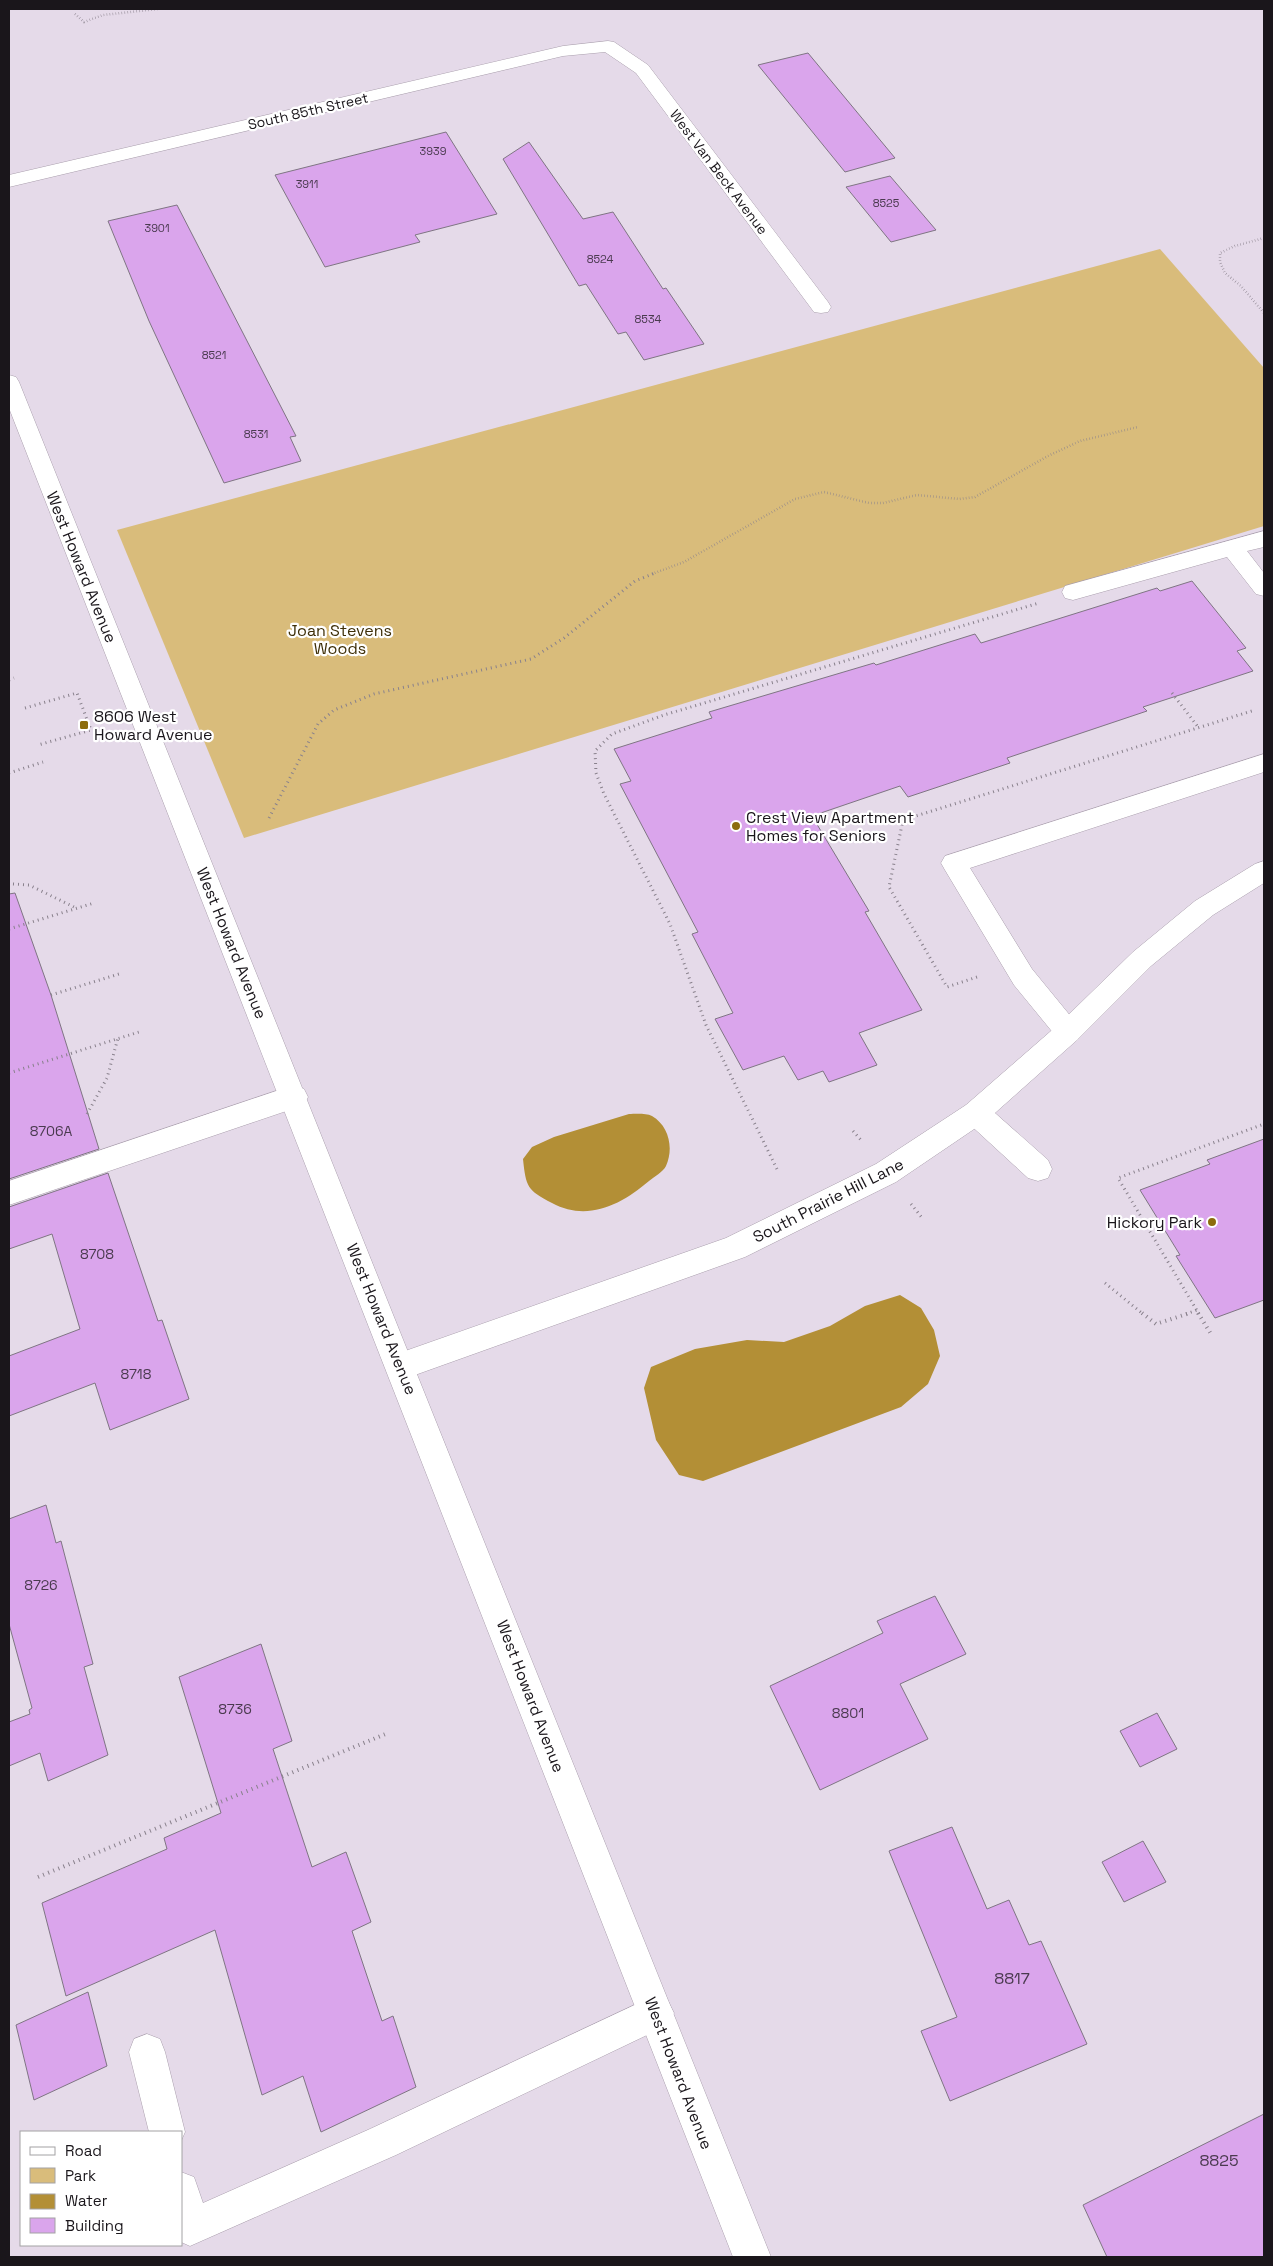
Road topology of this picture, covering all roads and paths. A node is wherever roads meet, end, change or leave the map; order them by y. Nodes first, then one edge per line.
1 (158, 9) edge
2 (75, 14) dead end
3 (608, 46) joint
4 (9, 181) edge
5 (1264, 238) edge
6 (821, 307) dead end
7 (1264, 313) edge
8 (9, 382) edge
9 (1138, 427) dead end
10 (1264, 539) edge
11 (1232, 548) junction
12 (1264, 588) edge
13 (1073, 592) joint
14 (14, 678) dead end
15 (9, 680) edge
16 (1172, 693) dead end
17 (24, 708) dead end
18 (1198, 727) dead end
19 (38, 746) dead end
20 (43, 762) dead end
21 (1264, 763) edge
22 (9, 773) edge
23 (269, 818) dead end
24 (1264, 871) edge
25 (13, 884) dead end
26 (94, 904) dead end
27 (77, 908) junction
28 (9, 930) edge
29 (119, 974) dead end
30 (51, 995) dead end
31 (139, 1032) dead end
32 (1068, 1032) junction
33 (118, 1038) junction
34 (9, 1073) edge
35 (294, 1096) junction
36 (976, 1113) junction
37 (87, 1114) dead end
38 (1264, 1124) edge
39 (777, 1169) dead end
40 (1038, 1169) dead end
41 (9, 1193) edge
42 (1105, 1283) dead end
43 (1197, 1310) junction
44 (1211, 1334) dead end
45 (400, 1366) junction
46 (388, 1733) dead end
47 (38, 1877) dead end
48 (656, 2013) junction
49 (147, 2052) dead end
50 (167, 2131) edge
51 (182, 2194) edge
52 (752, 2257) edge

1 - 2 path
3 - 4 street, South 85th Street
3 - 6 street, West Van Beck Avenue
5 - 7 path
8 - 35 street, West Howard Avenue
9 - 23 path
10 - 11 street
11 - 12 street
11 - 13 street
13 - 39 path
14 - 15 path
16 - 18 path
17 - 19 path
20 - 22 path
21 - 32 street
24 - 32 street, South Prairie Hill Lane
25 - 27 path
26 - 27 path
27 - 28 path
29 - 30 path
31 - 33 path
32 - 36 street, South Prairie Hill Lane
33 - 34 path
33 - 37 path
35 - 41 street
35 - 45 street, West Howard Avenue
36 - 40 street
36 - 45 street, South Prairie Hill Lane
38 - 43 path
42 - 43 path
43 - 44 path
45 - 48 street, West Howard Avenue
46 - 47 path
48 - 51 street
48 - 52 street, West Howard Avenue
49 - 50 street

